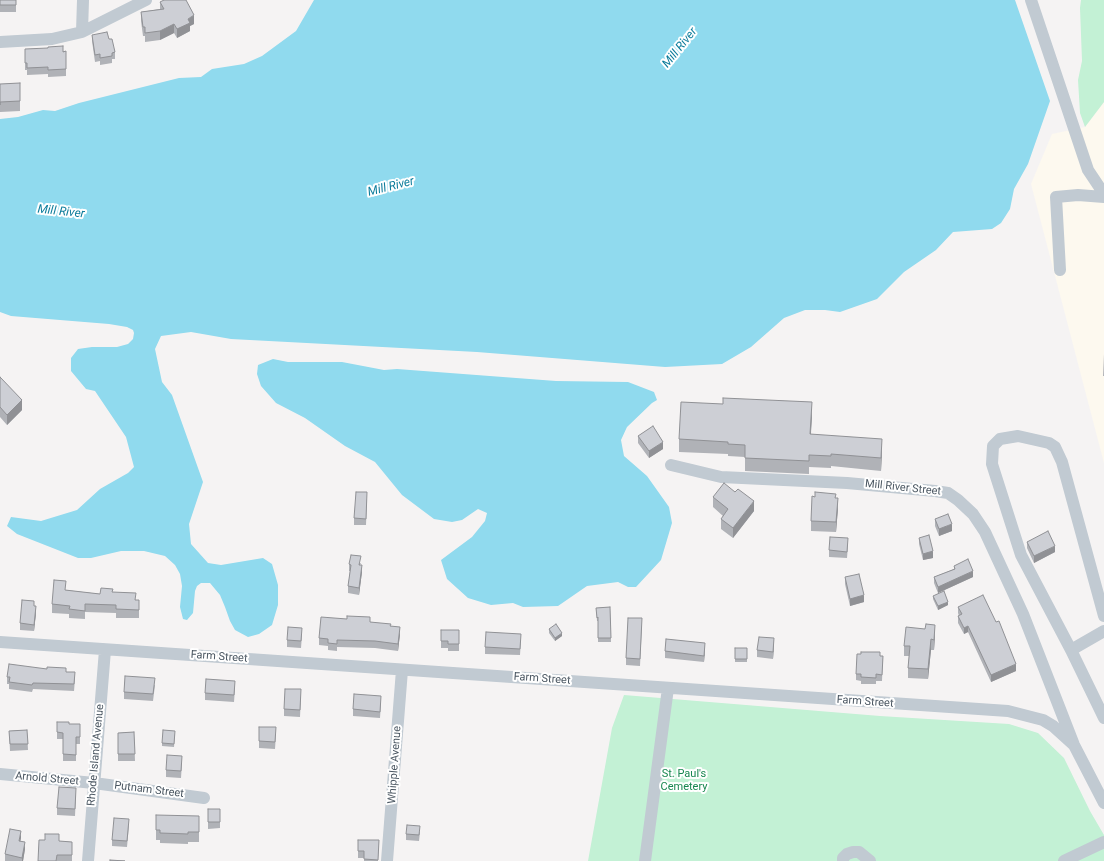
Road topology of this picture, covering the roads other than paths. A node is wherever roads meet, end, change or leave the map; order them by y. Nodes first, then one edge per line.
1 (83, 0) edge
2 (146, 0) edge
3 (1031, 0) edge
4 (82, 32) junction
5 (0, 42) edge
6 (1104, 194) edge
7 (1104, 197) edge
8 (1060, 270) dead end
9 (671, 465) dead end
10 (1104, 616) edge
11 (1104, 631) edge
12 (0, 642) edge
13 (105, 650) junction
14 (1071, 650) junction
15 (402, 670) junction
16 (668, 688) junction
17 (1104, 718) edge
18 (1074, 745) junction
19 (0, 774) edge
20 (94, 783) junction
21 (204, 798) dead end
22 (1104, 803) edge
23 (1104, 842) edge
24 (88, 861) edge
25 (387, 861) edge
26 (645, 861) edge
27 (843, 861) edge
28 (870, 861) edge
29 (1064, 861) edge

1 - 4 street
2 - 4 street
3 - 6 street
4 - 5 street
7 - 8 street
9 - 18 street, Mill River Street
10 - 14 street
11 - 14 street
12 - 13 street, Farm Street
13 - 15 street, Farm Street
13 - 20 street, Rhode Island Avenue
14 - 17 street
15 - 16 street, Farm Street
15 - 25 street, Whipple Avenue
16 - 18 street, Farm Street
16 - 26 street
18 - 22 street
19 - 20 street, Arnold Street
20 - 21 street, Putnam Street
20 - 24 street, Rhode Island Avenue
23 - 29 street
27 - 28 street

